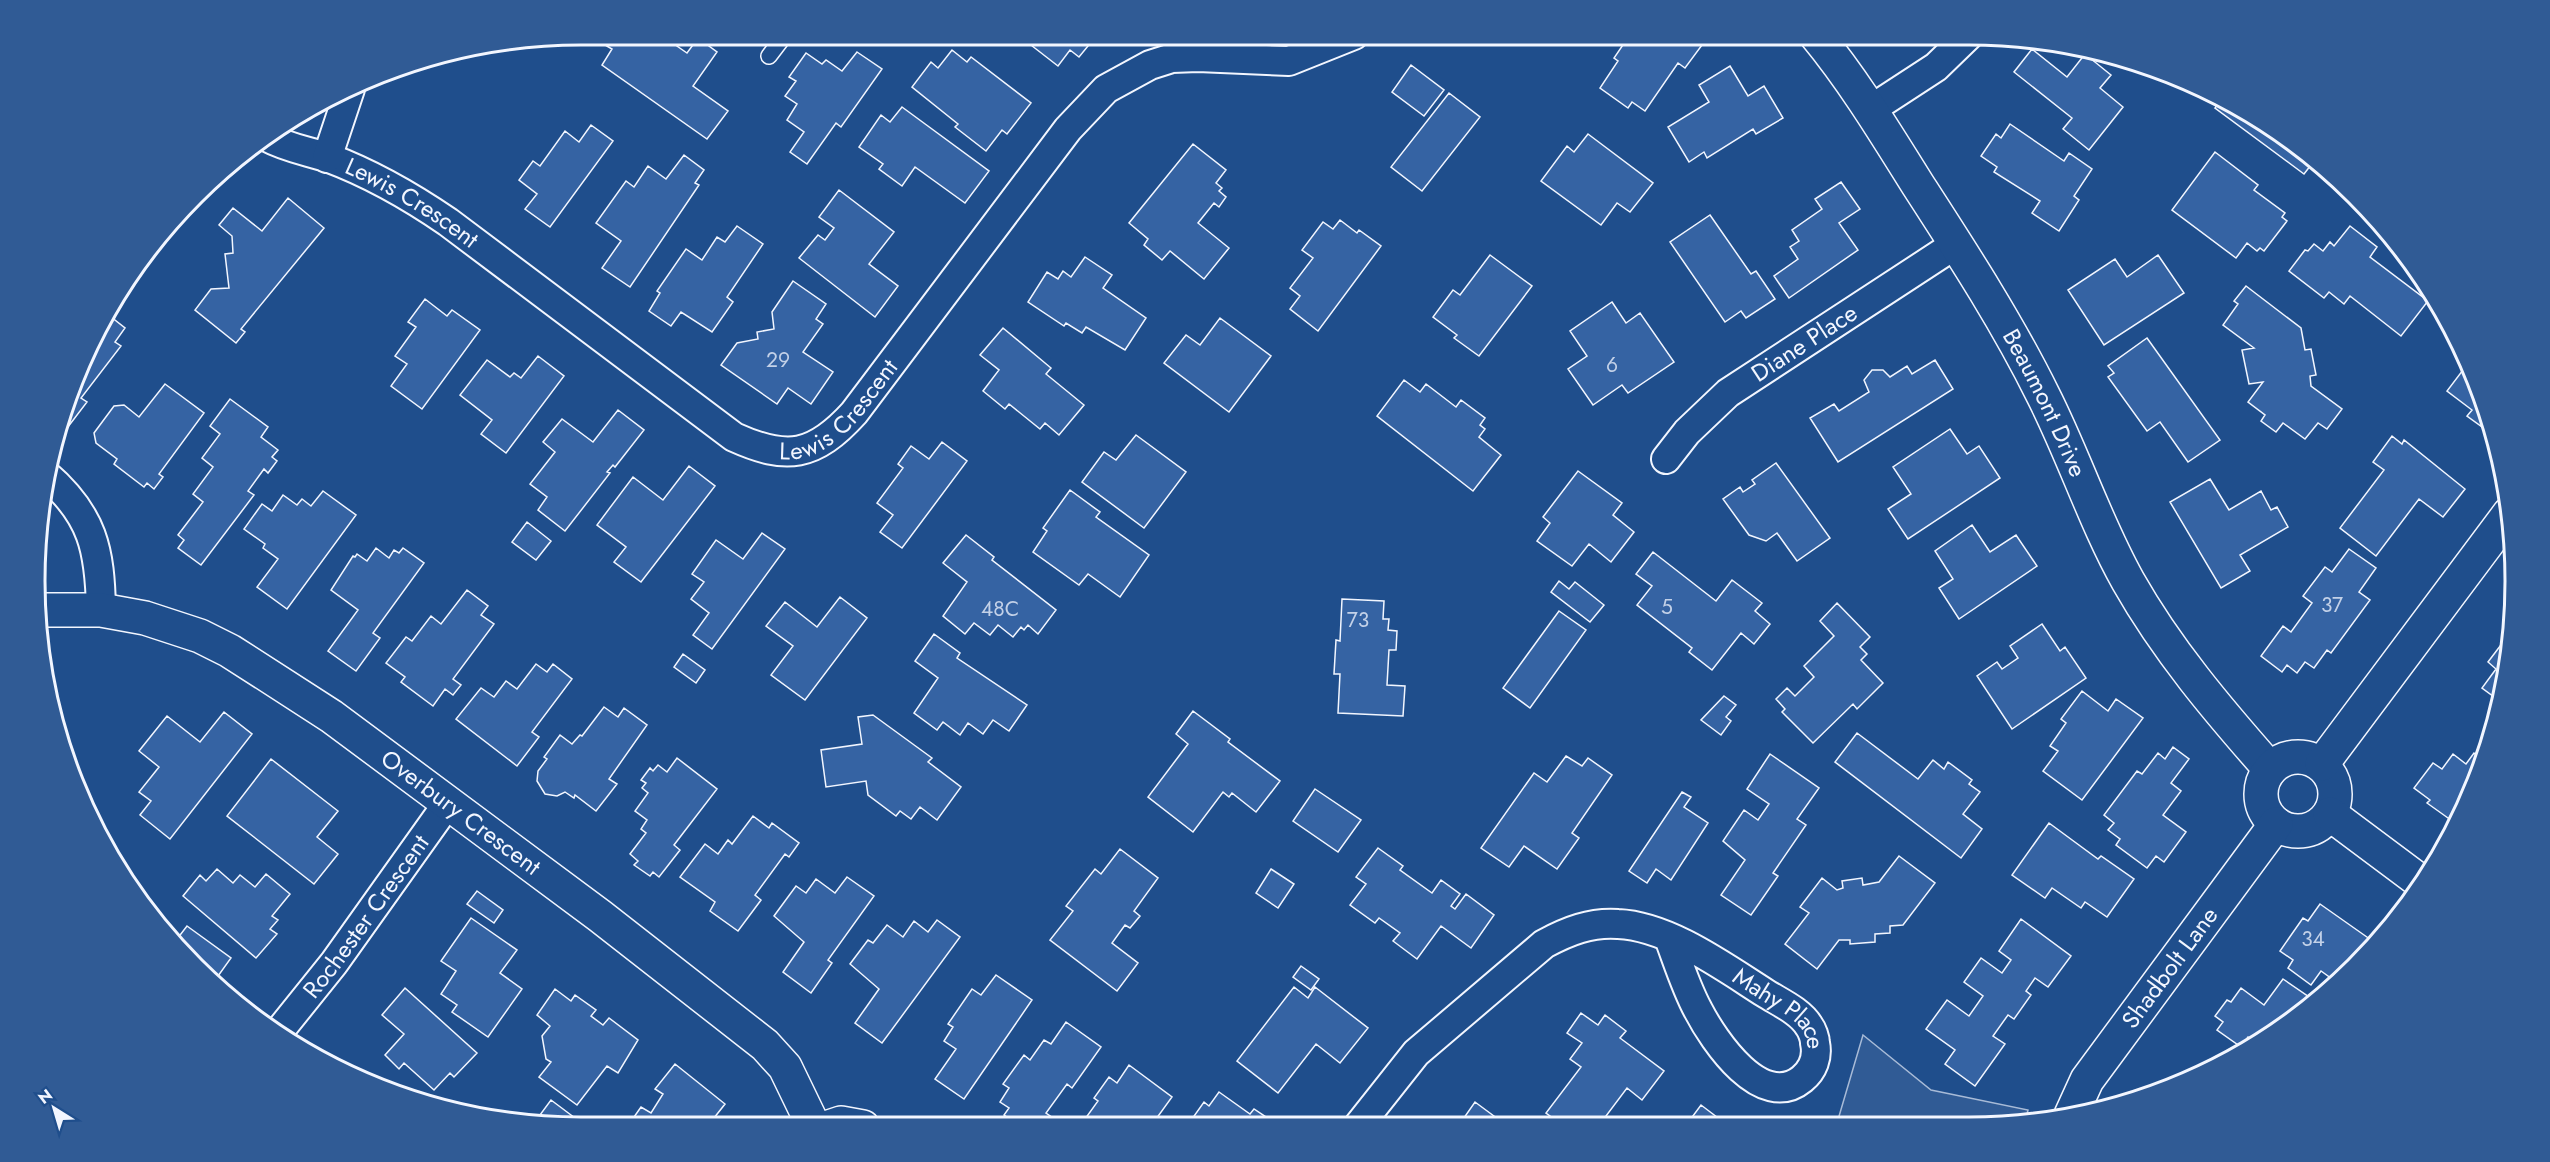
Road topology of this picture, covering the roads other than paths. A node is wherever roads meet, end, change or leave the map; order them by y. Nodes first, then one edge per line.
1 (777, 45) edge
2 (1328, 45) edge
3 (1824, 45) edge
4 (1958, 45) edge
5 (1168, 46) edge
6 (769, 56) dead end
7 (347, 99) edge
8 (1870, 110) junction
9 (276, 140) edge
10 (327, 158) junction
11 (1956, 244) junction
12 (1666, 459) dead end
13 (54, 483) edge
14 (2501, 524) edge
15 (46, 610) edge
16 (101, 610) junction
17 (2322, 765) junction
18 (2270, 769) junction
19 (448, 803) junction
20 (2330, 814) junction
21 (2276, 824) junction
22 (2416, 878) edge
23 (1669, 938) junction
24 (283, 1027) edge
25 (2074, 1107) edge
26 (810, 1117) edge
27 (1365, 1117) edge

1 - 6 lane
2 - 5 street, Lewis Crescent
3 - 8 street, Beaumont Drive
4 - 8 street
5 - 10 street, Lewis Crescent
7 - 10 street
8 - 11 street, Beaumont Drive
9 - 10 street, Lewis Crescent
11 - 12 street, Diane Place
11 - 18 street, Beaumont Drive
13 - 16 street
14 - 17 street
15 - 16 street, Overbury Crescent
16 - 19 street, Overbury Crescent
17 - 18 street
17 - 20 street
18 - 21 street
19 - 24 street, Rochester Crescent
19 - 26 street, Overbury Crescent
20 - 21 street
20 - 22 street
21 - 25 street, Shadbolt Lane
23 - 23 street, Mahy Place
23 - 27 street, Mahy Place

